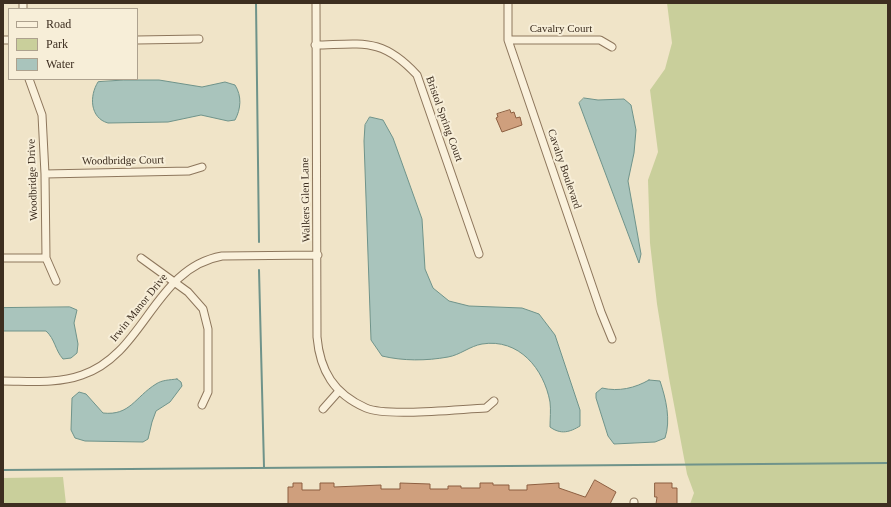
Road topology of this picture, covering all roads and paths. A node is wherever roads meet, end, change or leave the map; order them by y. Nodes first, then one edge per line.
1 (316, 3) edge
2 (508, 3) edge
3 (199, 39) dead end
4 (138, 40) edge
5 (508, 40) junction
6 (315, 45) junction
7 (612, 47) dead end
8 (29, 80) edge
9 (202, 167) dead end
10 (45, 174) junction
11 (479, 254) dead end
12 (318, 255) junction
13 (3, 258) edge
14 (46, 258) junction
15 (141, 258) dead end
16 (56, 281) dead end
17 (174, 282) junction
18 (612, 339) dead end
19 (3, 381) edge
20 (339, 391) junction
21 (494, 401) dead end
22 (202, 405) dead end
23 (323, 409) dead end

1 - 6 street, Walkers Glen Lane
2 - 5 street, Cavalry Boulevard
3 - 4 street
5 - 7 street, Cavalry Court
5 - 18 street, Cavalry Boulevard
6 - 11 street, Bristol Spring Court
6 - 12 street, Walkers Glen Lane
8 - 10 street, Woodbridge Drive
9 - 10 street, Woodbridge Court
10 - 14 street, Woodbridge Drive
12 - 17 street, Irwin Manor Drive
12 - 20 street, Walkers Glen Lane
13 - 14 street
14 - 16 street, Woodbridge Drive
15 - 17 street
17 - 19 street, Irwin Manor Drive
17 - 22 street
20 - 21 street
20 - 23 street

